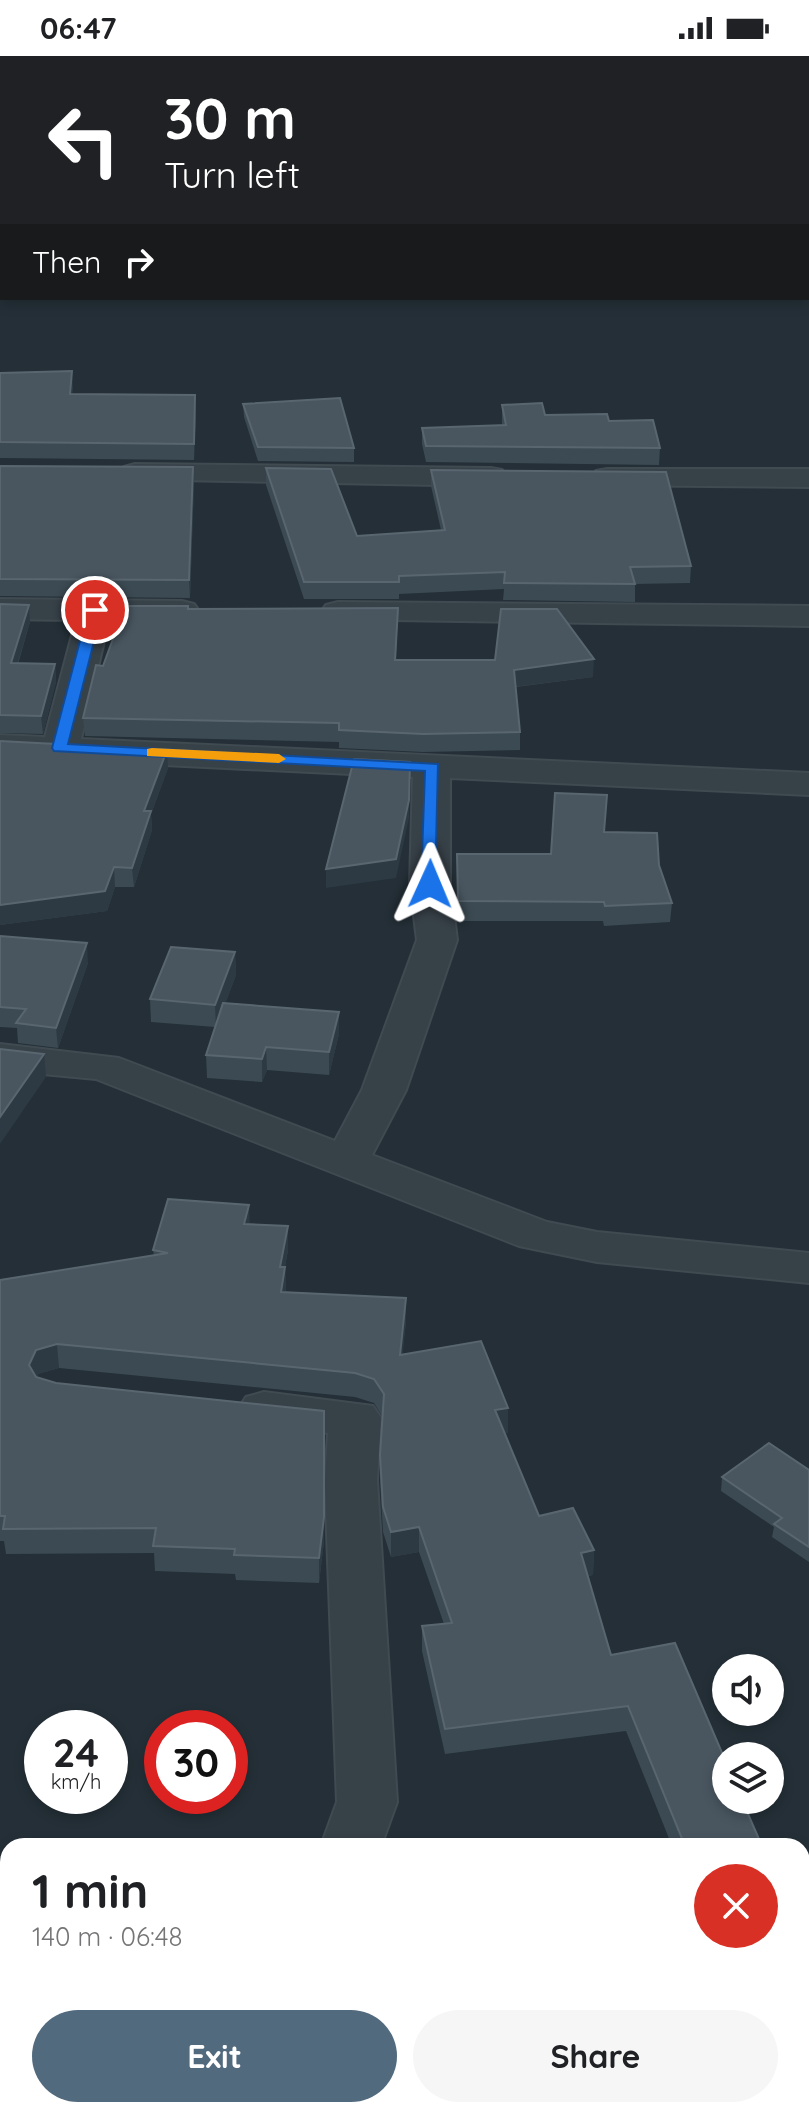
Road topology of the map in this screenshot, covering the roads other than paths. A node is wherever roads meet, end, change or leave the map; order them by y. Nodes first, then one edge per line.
1 (104, 472) edge
2 (527, 477) edge
3 (574, 477) edge
4 (809, 478) edge
5 (0, 609) edge
6 (95, 610) junction
7 (206, 611) edge
8 (301, 612) edge
9 (809, 616) edge
10 (0, 746) edge
11 (60, 748) junction
12 (432, 767) junction
13 (809, 784) edge
14 (0, 1057) edge
15 (346, 1162) junction
16 (809, 1268) edge
17 (213, 1404) edge
18 (354, 1838) edge

1 - 2 street
3 - 4 street
5 - 6 street
6 - 7 street
6 - 11 street
8 - 9 street
10 - 11 street
11 - 12 street
12 - 13 street
12 - 15 street
14 - 15 street
15 - 16 street
17 - 18 street

